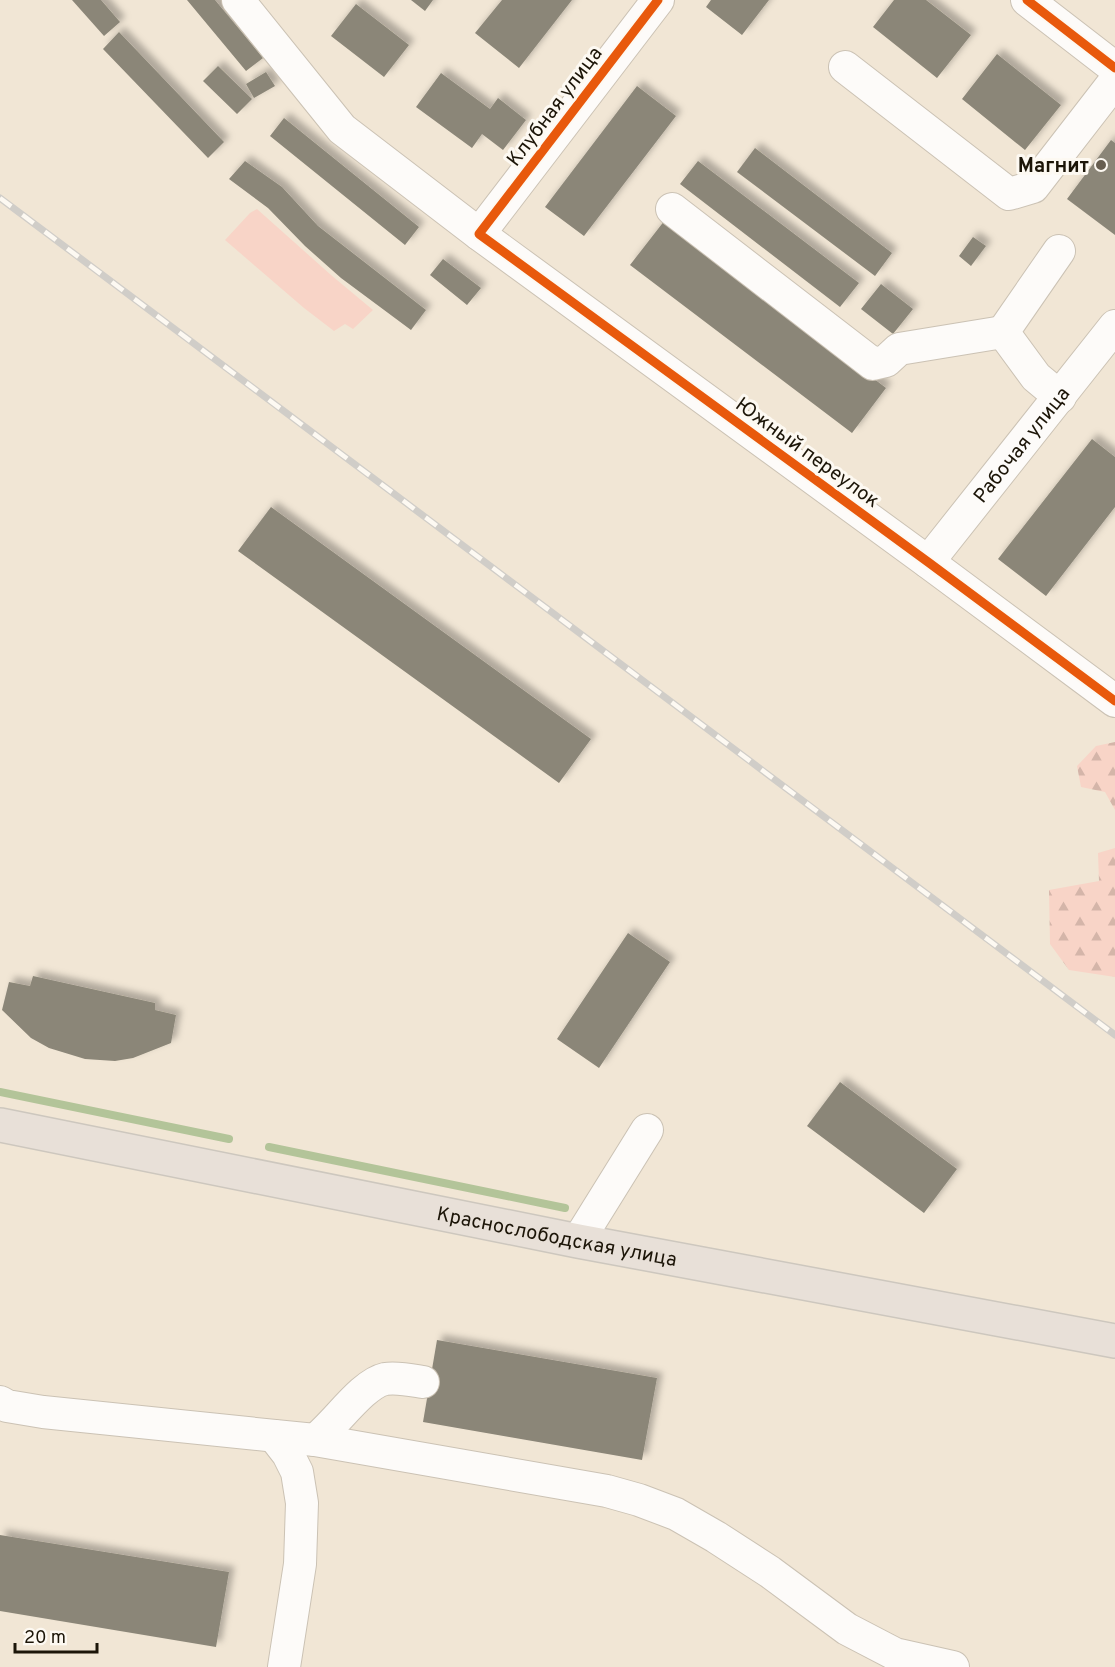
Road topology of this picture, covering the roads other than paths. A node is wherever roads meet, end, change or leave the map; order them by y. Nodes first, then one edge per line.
1 (238, 0) edge
2 (658, 0) edge
3 (1027, 0) edge
4 (845, 67) dead end
5 (1115, 68) edge
6 (1115, 81) edge
7 (672, 209) dead end
8 (479, 234) junction
9 (1059, 251) dead end
10 (1115, 326) edge
11 (1003, 332) junction
12 (1059, 397) junction
13 (928, 562) junction
14 (1115, 701) edge
15 (0, 1125) edge
16 (647, 1130) dead end
17 (578, 1241) junction
18 (1115, 1341) edge
19 (423, 1382) dead end
20 (0, 1402) edge
21 (274, 1436) junction
22 (315, 1440) junction
23 (284, 1667) edge
24 (954, 1667) edge

1 - 8 street, Южный переулок
2 - 8 street, Клубная улица
3 - 5 street
4 - 6 street
7 - 11 street
8 - 13 street, Южный переулок
9 - 11 street
10 - 12 street, Рабочая улица
11 - 12 street
12 - 13 street, Рабочая улица
13 - 14 street, Южный переулок
15 - 17 main road, Краснослободская улица
16 - 17 street
17 - 18 main road, Краснослободская улица
19 - 22 street
20 - 21 street
21 - 22 street
21 - 23 street
22 - 24 street

